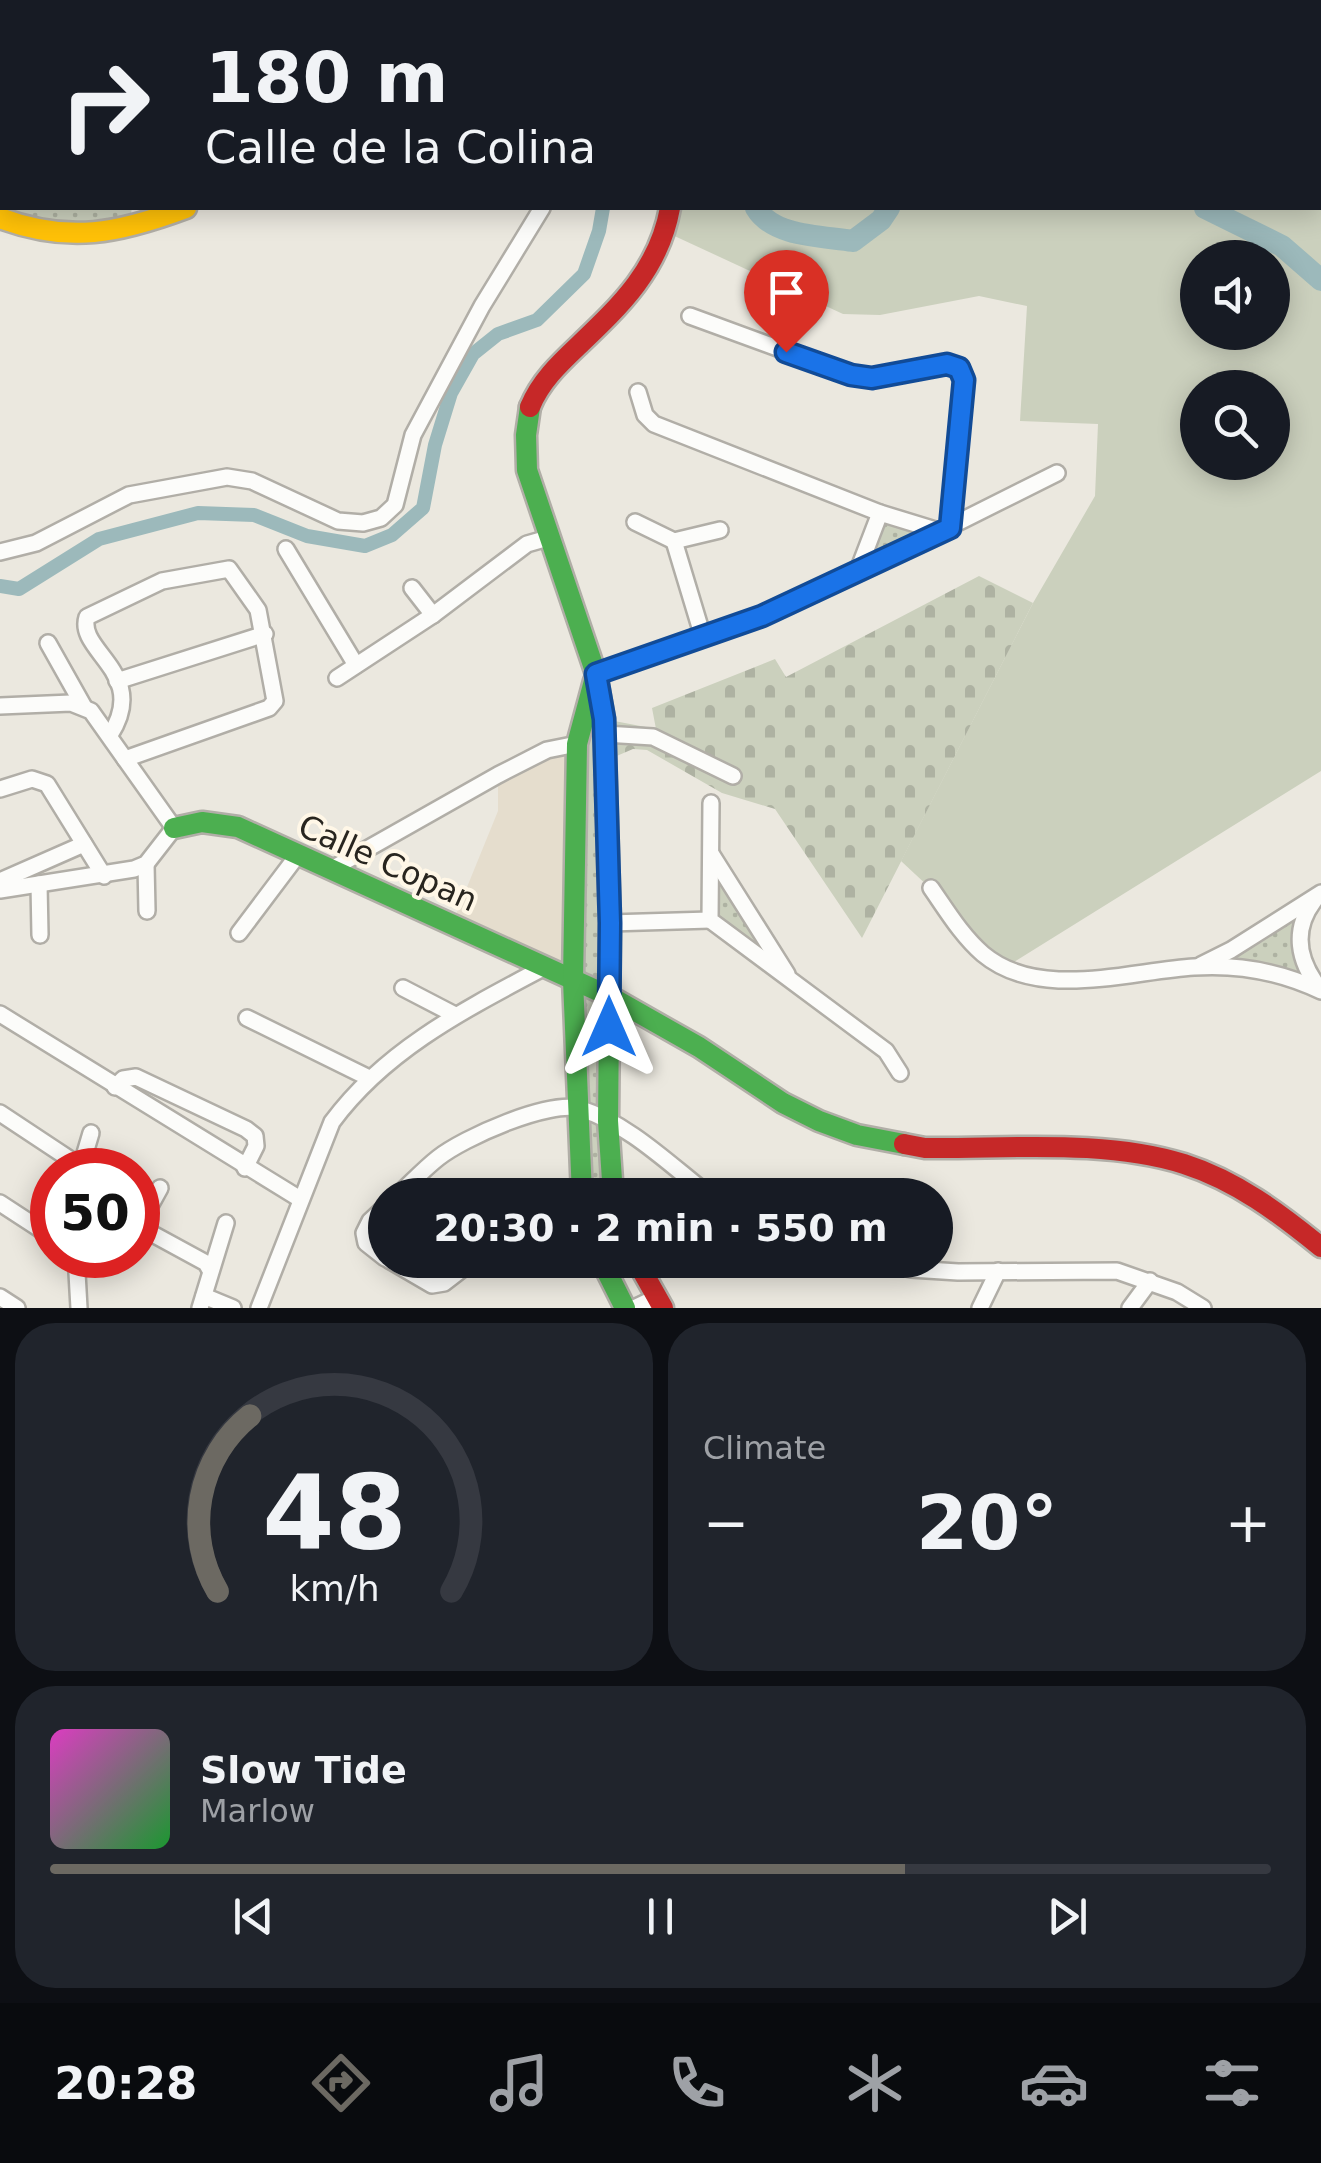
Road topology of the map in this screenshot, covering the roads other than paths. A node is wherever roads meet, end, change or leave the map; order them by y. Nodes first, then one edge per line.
1 (132, 210) edge
2 (180, 210) edge
3 (541, 210) edge
4 (670, 210) edge
5 (0, 218) edge
6 (120, 229) junction
7 (690, 316) dead end
8 (638, 392) dead end
9 (1057, 473) dead end
10 (880, 513) junction
11 (635, 522) dead end
12 (720, 530) dead end
13 (946, 530) junction
14 (548, 538) junction
15 (674, 541) junction
16 (286, 550) dead end
17 (0, 552) edge
18 (856, 573) junction
19 (412, 588) dead end
20 (432, 615) junction
21 (265, 634) junction
22 (702, 636) junction
23 (48, 643) dead end
24 (356, 664) junction
25 (596, 674) junction
26 (338, 678) dead end
27 (118, 681) junction
28 (0, 706) edge
29 (84, 706) junction
30 (110, 734) junction
31 (605, 734) junction
32 (577, 744) junction
33 (125, 759) junction
34 (733, 776) dead end
35 (0, 789) edge
36 (711, 803) dead end
37 (174, 828) junction
38 (84, 844) junction
39 (712, 855) junction
40 (296, 856) junction
41 (146, 864) junction
42 (330, 870) junction
43 (104, 876) junction
44 (0, 880) edge
45 (39, 884) junction
46 (930, 888) dead end
47 (0, 890) edge
48 (1320, 893) edge
49 (147, 911) dead end
50 (710, 920) junction
51 (610, 923) junction
52 (239, 933) dead end
53 (40, 934) dead end
54 (545, 967) junction
55 (1198, 967) junction
56 (573, 980) junction
57 (794, 985) junction
58 (403, 988) dead end
59 (1321, 990) edge
60 (609, 996) junction
61 (448, 1012) junction
62 (0, 1014) edge
63 (246, 1018) dead end
64 (900, 1073) dead end
65 (369, 1078) junction
66 (115, 1086) junction
67 (576, 1107) junction
68 (0, 1113) edge
69 (608, 1120) junction
70 (91, 1132) dead end
71 (51, 1148) edge
72 (86, 1148) edge
73 (245, 1168) junction
74 (416, 1178) edge
75 (581, 1178) edge
76 (612, 1178) edge
77 (686, 1178) edge
78 (300, 1199) junction
79 (0, 1203) edge
80 (30, 1223) edge
81 (226, 1223) dead end
82 (160, 1238) edge
83 (1321, 1247) edge
84 (210, 1270) junction
85 (953, 1270) edge
86 (998, 1271) junction
87 (77, 1278) edge
88 (420, 1278) edge
89 (451, 1278) edge
90 (611, 1278) edge
91 (646, 1278) edge
92 (1150, 1281) junction
93 (0, 1297) edge
94 (202, 1302) edge
95 (659, 1303) edge
96 (17, 1308) edge
97 (79, 1308) edge
98 (233, 1308) edge
99 (259, 1308) edge
100 (625, 1308) edge
101 (634, 1308) edge
102 (980, 1308) edge
103 (1130, 1308) edge
104 (1203, 1308) edge

1 - 6 main road
2 - 6 main road
3 - 17 street
4 - 14 main road
5 - 6 main road
7 - 13 street
8 - 10 street
9 - 13 street
10 - 13 street
10 - 18 street
11 - 15 street
12 - 15 street
13 - 18 street
14 - 20 street
14 - 25 main road
15 - 22 street
16 - 24 street
18 - 22 street
19 - 20 street
20 - 24 street
21 - 27 street
21 - 27 street
21 - 33 street
22 - 25 street
23 - 29 street
24 - 26 street
25 - 31 main road
25 - 32 main road
27 - 30 street
28 - 29 street
29 - 30 street
30 - 33 street
31 - 34 street
31 - 51 main road
32 - 42 street
32 - 56 main road
33 - 37 street
35 - 38 street
36 - 39 street
37 - 40 main road, Calle Copan
37 - 41 street
38 - 43 street
38 - 44 street
39 - 50 street
39 - 57 street
40 - 42 main road, Calle Copan
40 - 52 street
41 - 43 street
41 - 49 street
42 - 54 main road, Calle Copan
43 - 45 street
45 - 47 street
45 - 53 street
46 - 55 street
48 - 55 street
48 - 59 street
50 - 51 street
50 - 57 street
51 - 60 main road
54 - 56 main road, Calle Copan
54 - 61 street
55 - 59 street
56 - 60 main road, Calle Copan
56 - 67 main road
57 - 64 street
58 - 61 street
60 - 69 main road
60 - 83 main road, Calle Copan
61 - 65 street
62 - 66 street
63 - 65 street
65 - 78 street
66 - 73 street
66 - 73 street
67 - 69 street
67 - 74 street
67 - 75 main road
68 - 71 street
69 - 76 main road
69 - 77 street
70 - 72 street
73 - 78 street
78 - 99 street
79 - 80 street
81 - 84 street
82 - 84 street
84 - 94 street
85 - 86 street
86 - 92 street
86 - 102 street
87 - 97 street
88 - 89 street
90 - 100 main road
91 - 95 main road
92 - 103 street
92 - 104 street
93 - 96 street
94 - 98 street
95 - 101 street

